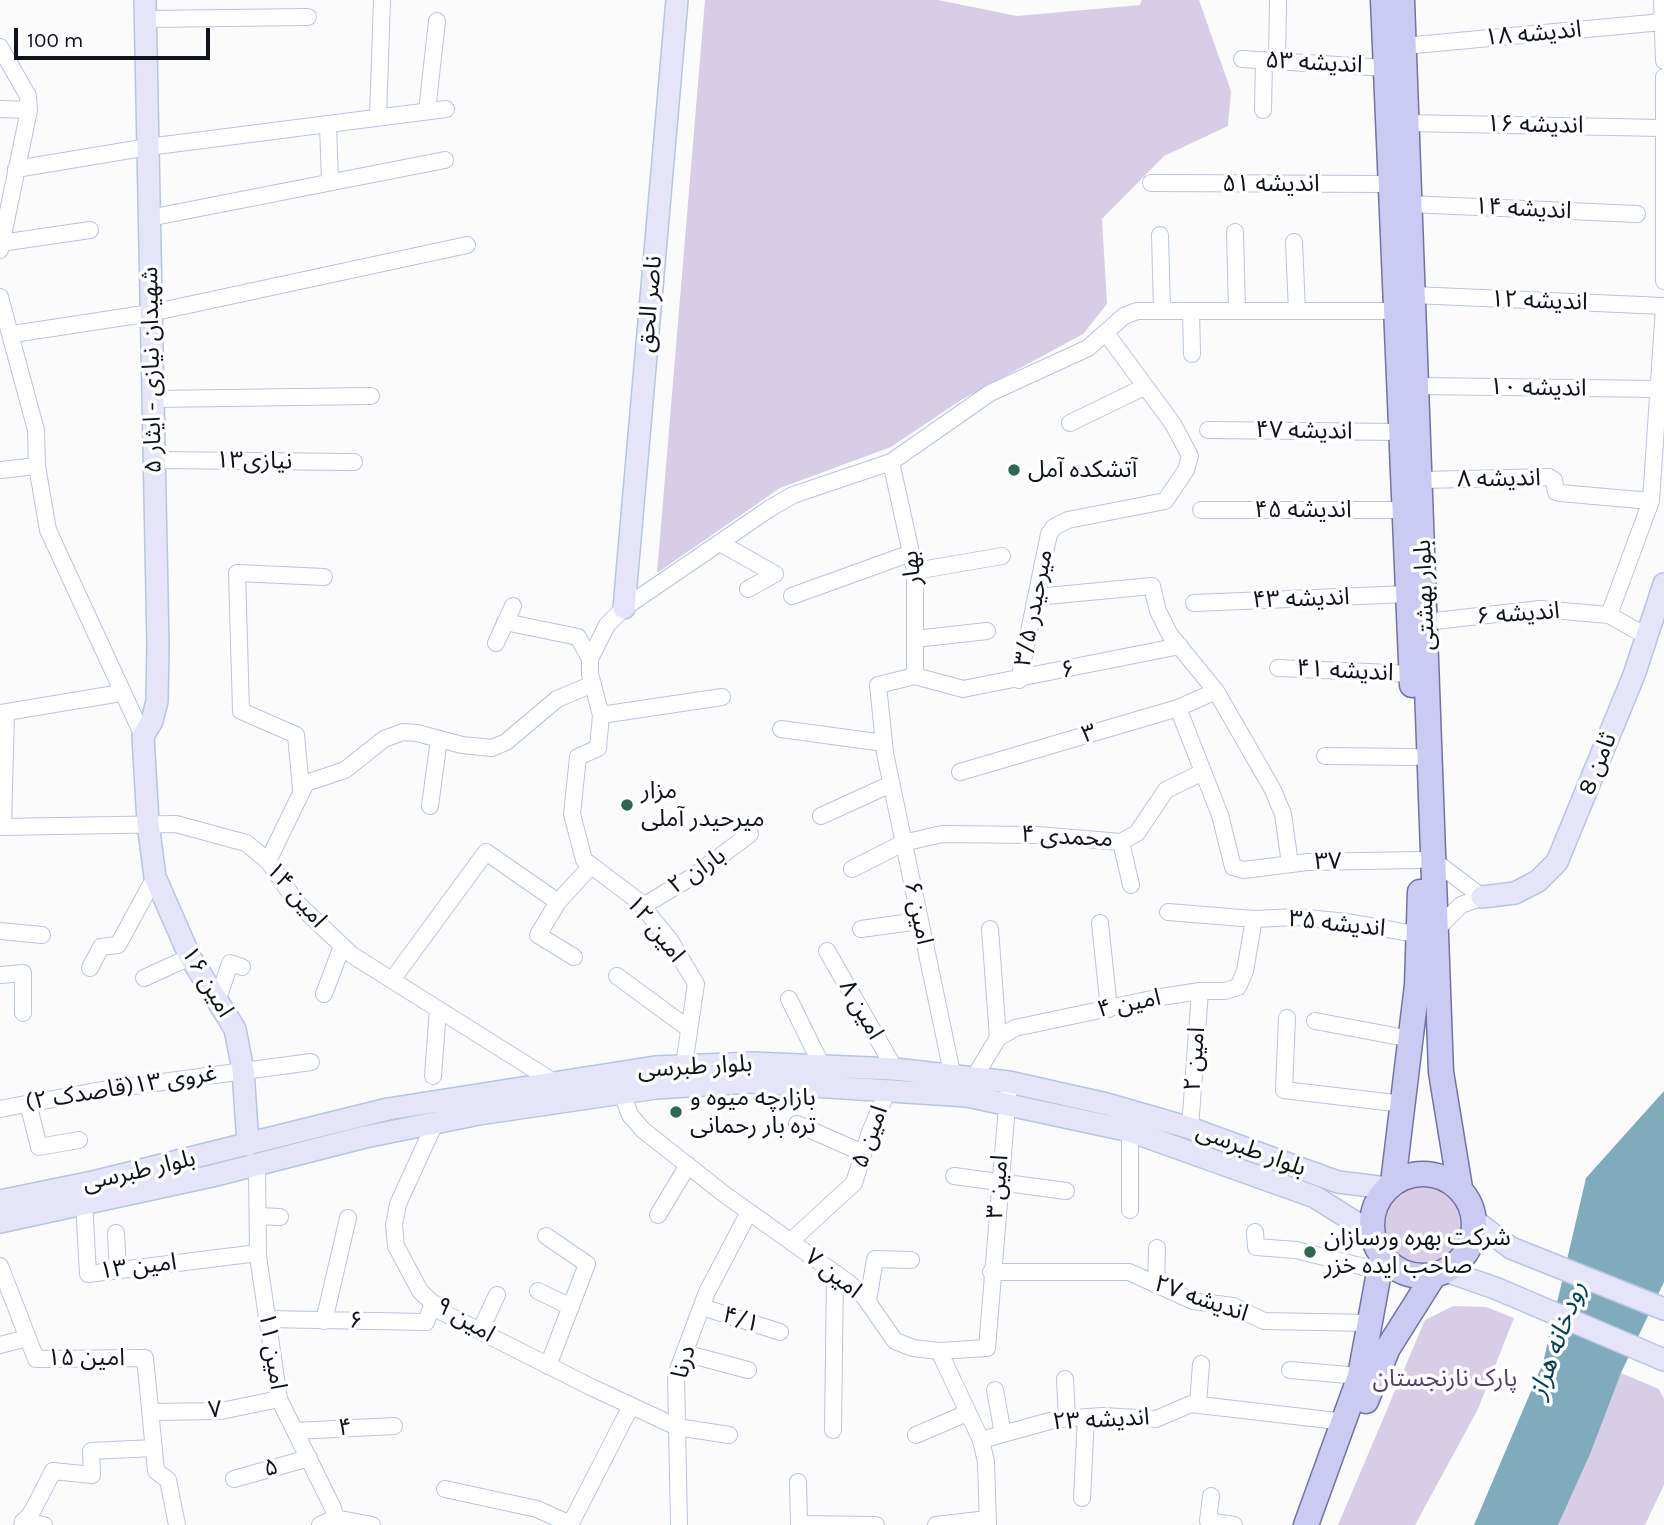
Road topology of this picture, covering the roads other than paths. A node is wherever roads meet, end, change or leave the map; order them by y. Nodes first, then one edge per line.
1 (382, 0) edge
2 (677, 0) edge
3 (1278, 0) edge
4 (1383, 0) edge
5 (1402, 0) edge
6 (1662, 0) edge
7 (145, 10) edge
8 (308, 17) dead end
9 (437, 20) dead end
10 (1662, 22) junction
11 (1404, 46) junction
12 (0, 47) edge
13 (1242, 59) dead end
14 (1271, 61) junction
15 (1664, 61) edge
16 (1386, 68) junction
17 (1664, 77) edge
18 (446, 108) dead end
19 (0, 109) edge
20 (29, 110) junction
21 (1263, 110) dead end
22 (427, 111) junction
23 (379, 117) junction
24 (1407, 123) junction
25 (328, 124) junction
26 (1663, 128) edge
27 (148, 147) junction
28 (445, 160) dead end
29 (16, 169) junction
30 (330, 182) junction
31 (1151, 183) dead end
32 (6, 192) edge
33 (1400, 194) junction
34 (1637, 214) dead end
35 (149, 218) junction
36 (90, 230) dead end
37 (1235, 232) dead end
38 (1160, 235) dead end
39 (1294, 242) dead end
40 (0, 243) edge
41 (467, 245) dead end
42 (0, 250) edge
43 (1664, 281) edge
44 (0, 297) edge
45 (1405, 303) junction
46 (1237, 310) junction
47 (1162, 311) junction
48 (1191, 311) junction
49 (1297, 311) junction
50 (151, 313) junction
51 (1664, 314) edge
52 (1105, 332) junction
53 (13, 334) junction
54 (1192, 354) dead end
55 (1417, 386) junction
56 (1144, 387) junction
57 (1659, 389) junction
58 (371, 396) dead end
59 (153, 399) junction
60 (1070, 423) dead end
61 (1208, 430) dead end
62 (1401, 432) junction
63 (154, 460) junction
64 (354, 462) dead end
65 (891, 462) junction
66 (37, 466) junction
67 (0, 470) edge
68 (1421, 480) junction
69 (1651, 501) junction
70 (1201, 510) dead end
71 (1404, 510) junction
72 (720, 544) junction
73 (911, 553) junction
74 (1002, 556) dead end
75 (915, 571) junction
76 (324, 577) dead end
77 (1664, 584) edge
78 (748, 589) dead end
79 (1408, 594) junction
80 (792, 596) dead end
81 (1036, 597) junction
82 (1194, 603) dead end
83 (513, 606) dead end
84 (624, 608) junction
85 (1609, 615) junction
86 (505, 622) junction
87 (1426, 622) junction
88 (986, 631) dead end
89 (1646, 636) junction
90 (915, 639) junction
91 (496, 643) dead end
92 (1180, 646) junction
93 (590, 659) junction
94 (1278, 668) dead end
95 (1411, 674) junction
96 (915, 676) junction
97 (1019, 680) junction
98 (593, 684) junction
99 (1216, 691) junction
100 (121, 693) junction
101 (722, 697) dead end
102 (1178, 708) junction
103 (3, 712) edge
104 (601, 715) junction
105 (781, 729) dead end
106 (143, 736) junction
107 (439, 739) junction
108 (885, 748) junction
109 (1325, 756) dead end
110 (1415, 757) junction
111 (960, 772) dead end
112 (1203, 772) junction
113 (891, 783) junction
114 (301, 789) junction
115 (429, 806) dead end
116 (821, 816) dead end
117 (148, 823) junction
118 (2, 827) edge
119 (750, 834) dead end
120 (1121, 842) junction
121 (903, 843) junction
122 (268, 861) junction
123 (1427, 861) junction
124 (1290, 864) junction
125 (591, 866) junction
126 (852, 869) dead end
127 (155, 877) junction
128 (1131, 885) dead end
129 (1482, 897) junction
130 (558, 902) junction
131 (642, 906) junction
132 (1168, 912) dead end
133 (1254, 919) junction
134 (919, 921) junction
135 (1100, 923) dead end
136 (861, 929) dead end
137 (990, 929) dead end
138 (0, 931) edge
139 (1429, 931) junction
140 (43, 935) dead end
141 (342, 946) junction
142 (827, 951) dead end
143 (190, 957) junction
144 (574, 957) dead end
145 (242, 967) dead end
146 (89, 968) dead end
147 (0, 975) edge
148 (617, 976) dead end
149 (144, 978) dead end
150 (392, 980) junction
151 (1200, 990) junction
152 (324, 994) dead end
153 (789, 999) dead end
154 (217, 1002) junction
155 (438, 1009) junction
156 (1109, 1009) junction
157 (23, 1013) dead end
158 (1287, 1018) dead end
159 (1315, 1021) dead end
160 (689, 1030) junction
161 (998, 1038) junction
162 (1411, 1039) junction
163 (311, 1062) dead end
164 (684, 1065) junction
165 (822, 1066) junction
166 (895, 1069) junction
167 (243, 1070) junction
168 (952, 1073) junction
169 (433, 1076) dead end
170 (975, 1076) junction
171 (554, 1082) junction
172 (888, 1090) junction
173 (1008, 1092) junction
174 (622, 1094) junction
175 (29, 1103) junction
176 (1403, 1104) junction
177 (0, 1109) edge
178 (435, 1123) junction
179 (797, 1124) dead end
180 (1190, 1128) junction
181 (1130, 1131) junction
182 (79, 1140) dead end
183 (248, 1145) junction
184 (863, 1153) junction
185 (257, 1165) junction
186 (688, 1166) junction
187 (954, 1176) dead end
188 (999, 1181) junction
189 (1390, 1186) junction
190 (1460, 1188) junction
191 (1066, 1191) dead end
192 (0, 1200) edge
193 (84, 1203) junction
194 (1130, 1210) dead end
195 (749, 1212) junction
196 (659, 1215) dead end
197 (258, 1216) junction
198 (280, 1217) dead end
199 (348, 1219) dead end
200 (1474, 1220) junction
201 (0, 1222) edge
202 (1255, 1231) dead end
203 (116, 1233) dead end
204 (1372, 1233) junction
205 (546, 1236) dead end
206 (791, 1241) junction
207 (1157, 1248) dead end
208 (258, 1253) junction
209 (911, 1259) dead end
210 (1381, 1264) junction
211 (0, 1266) edge
212 (118, 1270) junction
213 (991, 1272) junction
214 (835, 1273) junction
215 (1440, 1273) junction
216 (1156, 1284) junction
217 (3, 1285) edge
218 (538, 1291) dead end
219 (497, 1295) dead end
220 (868, 1301) junction
221 (433, 1303) junction
222 (570, 1307) junction
223 (702, 1307) junction
224 (1664, 1309) edge
225 (267, 1319) junction
226 (324, 1321) junction
227 (1371, 1323) junction
228 (480, 1331) junction
229 (780, 1332) dead end
230 (27, 1338) junction
231 (0, 1345) edge
232 (939, 1351) junction
233 (684, 1353) junction
234 (1664, 1360) edge
235 (1201, 1364) dead end
236 (548, 1366) junction
237 (748, 1370) dead end
238 (1290, 1370) dead end
239 (1360, 1376) junction
240 (1065, 1380) dead end
241 (995, 1390) dead end
242 (279, 1399) junction
243 (1198, 1405) junction
244 (631, 1406) junction
245 (150, 1412) junction
246 (967, 1413) junction
247 (1086, 1417) junction
248 (1068, 1419) junction
249 (1346, 1422) junction
250 (394, 1426) dead end
251 (677, 1427) junction
252 (833, 1430) dead end
253 (295, 1431) junction
254 (1003, 1434) junction
255 (729, 1435) dead end
256 (916, 1435) dead end
257 (981, 1440) junction
258 (154, 1448) junction
259 (309, 1458) junction
260 (234, 1479) dead end
261 (798, 1482) dead end
262 (445, 1489) dead end
263 (1211, 1496) dead end
264 (1082, 1498) dead end
265 (336, 1521) edge
266 (988, 1522) edge
267 (22, 1523) edge
268 (44, 1525) edge
269 (177, 1525) edge
270 (320, 1525) edge
271 (372, 1525) edge
272 (570, 1525) edge
273 (679, 1525) edge
274 (876, 1525) edge
275 (936, 1525) edge
276 (1234, 1525) edge
277 (1306, 1525) edge
278 (1317, 1525) edge

1 - 23 street
2 - 84 main road, ناصر الحق
3 - 14 street
4 - 16 main road, بلوار بهشتی
5 - 11 main road, بلوار بهشتی
6 - 10 street
7 - 8 street
7 - 27 main road, شهیدان نیازی - ایثار ۵
9 - 22 street
10 - 11 street, اندیشه ۱۸
10 - 15 street
11 - 24 main road, بلوار بهشتی
12 - 20 street
13 - 14 street, اندیشه ۵۳
14 - 16 street, اندیشه ۵۳
14 - 21 street
16 - 33 main road, بلوار بهشتی
17 - 26 street
18 - 22 street
19 - 20 street
20 - 29 street
22 - 23 street
23 - 25 street
24 - 26 street, اندیشه ۱۶
24 - 33 main road, بلوار بهشتی
25 - 27 street
25 - 30 street
26 - 43 street
27 - 29 street
27 - 35 main road, شهیدان نیازی - ایثار ۵
28 - 30 street
29 - 32 street
30 - 35 street
31 - 33 street, اندیشه ۵۱
32 - 40 street
33 - 34 street, اندیشه ۱۴
33 - 45 main road, بلوار بهشتی
35 - 50 main road, شهیدان نیازی - ایثار ۵
36 - 40 street
37 - 46 street
38 - 47 street
39 - 49 street
40 - 42 street
41 - 50 street
44 - 53 street
45 - 49 street, اندیشه ۱۲
45 - 51 street, اندیشه ۱۲
45 - 55 main road, بلوار بهشتی
45 - 62 main road, بلوار بهشتی
46 - 48 street, اندیشه ۱۲
46 - 49 street, اندیشه ۱۲
47 - 48 street, اندیشه ۱۲
47 - 52 street, اندیشه ۱۲
48 - 54 street
50 - 53 street
50 - 59 main road, شهیدان نیازی - ایثار ۵
51 - 57 street
52 - 56 street
52 - 65 street, اندیشه ۱۲
53 - 66 street
55 - 57 street, اندیشه ۱۰
55 - 68 main road, بلوار بهشتی
56 - 60 street
56 - 81 street, میرحیدر ۳/۵
57 - 69 street
58 - 59 street
59 - 63 main road, شهیدان نیازی - ایثار ۵
61 - 62 street, اندیشه ۴۷
62 - 71 main road, بلوار بهشتی
63 - 64 street, نیازی۱۳
63 - 106 main road, شهیدان نیازی - ایثار ۵
65 - 72 street, اندیشه ۱۲
65 - 73 street, بهار
66 - 67 street
66 - 100 street
68 - 69 street, اندیشه ۸
68 - 87 main road, بلوار بهشتی
69 - 85 street
70 - 71 street, اندیشه ۴۵
71 - 79 main road, بلوار بهشتی
72 - 78 street
72 - 84 street, اندیشه ۱۲
73 - 75 street, بهار
73 - 80 street
74 - 75 street
75 - 90 street, بهار
76 - 114 street
77 - 89 main road, ثامن 8
79 - 82 street, اندیشه ۴۳
79 - 95 main road, بلوار بهشتی
81 - 92 street
81 - 97 street, میرحیدر ۳/۵
83 - 86 street
84 - 93 street, اندیشه ۱۲
85 - 87 street, اندیشه ۶
85 - 89 street
86 - 91 street
86 - 93 street
87 - 123 main road, بلوار بهشتی
88 - 90 street
89 - 129 main road, ثامن 8
90 - 96 street, بهار
92 - 97 street, ۶
92 - 99 street
93 - 98 street, امین ۱۲
94 - 95 street, اندیشه ۴۱
95 - 110 main road, بلوار بهشتی
96 - 97 street, ۶
96 - 108 street, امین ۶
98 - 104 street, امین ۱۲
98 - 107 street
99 - 102 street, ۳
99 - 124 street
100 - 103 street
100 - 106 street
101 - 104 street
102 - 111 street, ۳
102 - 112 street
103 - 118 street
104 - 125 street, امین ۱۲
105 - 108 street
106 - 117 main road, امین ۱۶
107 - 114 street
107 - 115 street
108 - 113 street, امین ۶
109 - 110 street
110 - 123 main road, بلوار بهشتی
112 - 120 street, محمدی ۴
112 - 124 street, ۳۷
113 - 116 street
113 - 121 street, امین ۶
114 - 122 street
117 - 118 street, امین ۱۴
117 - 122 street, امین ۱۴
117 - 127 main road, امین ۱۶
119 - 131 street, باران ۲
120 - 121 street, محمدی ۴
120 - 128 street
121 - 126 street, محمدی ۴
121 - 134 street, امین ۶
122 - 141 street, امین ۱۴
123 - 124 street, ۳۷
123 - 129 street
123 - 139 main road, بلوار بهشتی
125 - 130 street
125 - 131 street, امین ۱۲
127 - 143 main road, امین ۱۶
127 - 146 street
129 - 139 street
130 - 144 street
130 - 150 street
131 - 160 street, امین ۱۲
132 - 133 street, اندیشه ۳۵
133 - 139 street, اندیشه ۳۵
133 - 151 street, امین ۴
134 - 136 street
134 - 168 street, امین ۶
135 - 156 street
137 - 161 street
138 - 140 street
139 - 162 main road, بلوار بهشتی
139 - 190 main road, بلوار بهشتی
141 - 150 street, امین ۱۴
141 - 152 street
142 - 166 street, امین ۸
143 - 149 street
143 - 154 main road, امین ۱۶
145 - 154 street
147 - 157 street
148 - 160 street
150 - 155 street, امین ۱۴
151 - 156 street, امین ۴
151 - 180 street, امین ۲
153 - 165 street
154 - 167 main road, امین ۱۶
155 - 169 street
155 - 171 street, امین ۱۴
156 - 161 street, امین ۴
158 - 176 street
159 - 162 street
160 - 164 street, امین ۱۲
161 - 170 street
162 - 176 main road, بلوار بهشتی
163 - 167 street, غروی ۱۳(قاصدک ۲)
164 - 165 main road, بلوار طبرسی
164 - 171 main road, بلوار طبرسی
165 - 166 main road, بلوار طبرسی
166 - 168 main road, بلوار طبرسی
167 - 175 street, غروی ۱۳(قاصدک ۲)
167 - 183 main road, امین ۱۶
168 - 170 main road, بلوار طبرسی
170 - 173 main road, بلوار طبرسی
171 - 183 main road, بلوار طبرسی
172 - 173 main road, بلوار طبرسی
172 - 174 main road, بلوار طبرسی
172 - 184 street, امین ۵
173 - 180 main road, بلوار طبرسی
173 - 181 main road, بلوار طبرسی
173 - 188 street, امین ۳
174 - 178 main road, بلوار طبرسی
174 - 186 street, امین ۷
175 - 177 street, غروی ۱۳(قاصدک ۲)
175 - 182 street
176 - 189 main road, بلوار بهشتی
178 - 185 main road, بلوار طبرسی
178 - 221 street, امین ۹
179 - 184 street
180 - 189 main road, بلوار طبرسی
181 - 194 street
181 - 204 main road, بلوار طبرسی
183 - 192 main road, بلوار طبرسی
184 - 206 street, امین ۵
185 - 193 main road, بلوار طبرسی
185 - 197 street, امین ۱۱
186 - 195 street, امین ۷
186 - 196 street
187 - 188 street
188 - 191 street
188 - 213 street, امین ۳
189 - 190 main road
189 - 204 main road
190 - 200 main road
193 - 201 main road, بلوار طبرسی
193 - 212 street, امین ۱۳
195 - 206 street, امین ۷
195 - 223 street, درنا
197 - 198 street
197 - 208 street, امین ۱۱
199 - 226 street
200 - 215 main road
200 - 224 main road
202 - 210 street
203 - 212 street
204 - 210 main road
205 - 222 street
206 - 214 street, امین ۷
207 - 216 street
208 - 212 street, امین ۱۳
208 - 225 street, امین ۱۱
209 - 220 street
210 - 215 main road
210 - 227 main road
211 - 217 street, امین ۱۵
213 - 216 street, اندیشه ۲۷
213 - 232 street, امین ۳
214 - 220 street, امین ۷
214 - 252 street
215 - 234 main road
215 - 278 main road
216 - 227 street, اندیشه ۲۷
217 - 230 street, امین ۱۵
218 - 222 street
219 - 228 street
220 - 232 street, امین ۷
221 - 226 street, ۶
221 - 228 street, امین ۹
222 - 236 street
223 - 229 street, ۴/۱
223 - 233 street, درنا
225 - 226 street, ۶
225 - 242 street, امین ۱۱
227 - 239 main road
228 - 236 street, امین ۹
230 - 231 street
230 - 245 street, امین ۱۵
232 - 246 street
233 - 237 street
233 - 251 street, درنا
235 - 243 street
236 - 244 street, امین ۹
238 - 239 street
239 - 249 main road
240 - 248 street
241 - 254 street
242 - 245 street, ۷
242 - 253 street, امین ۱۱
243 - 247 street, اندیشه ۲۳
243 - 249 street, اندیشه ۲۳
244 - 251 street, امین ۹
244 - 272 street
245 - 258 street, امین ۱۵
246 - 256 street
246 - 257 street
247 - 248 street, اندیشه ۲۳
247 - 264 street
248 - 254 street, اندیشه ۲۳
249 - 277 main road
250 - 253 street, ۴
251 - 255 street, امین ۹
251 - 273 street, درنا
253 - 259 street, امین ۱۱
254 - 257 street, اندیشه ۲۳
257 - 266 street
258 - 267 street
258 - 269 street, امین ۱۵
259 - 260 street, ۵
259 - 265 street, امین ۱۱
261 - 274 street
262 - 272 street
263 - 276 street
265 - 270 street
265 - 271 street
266 - 275 street
267 - 268 street

